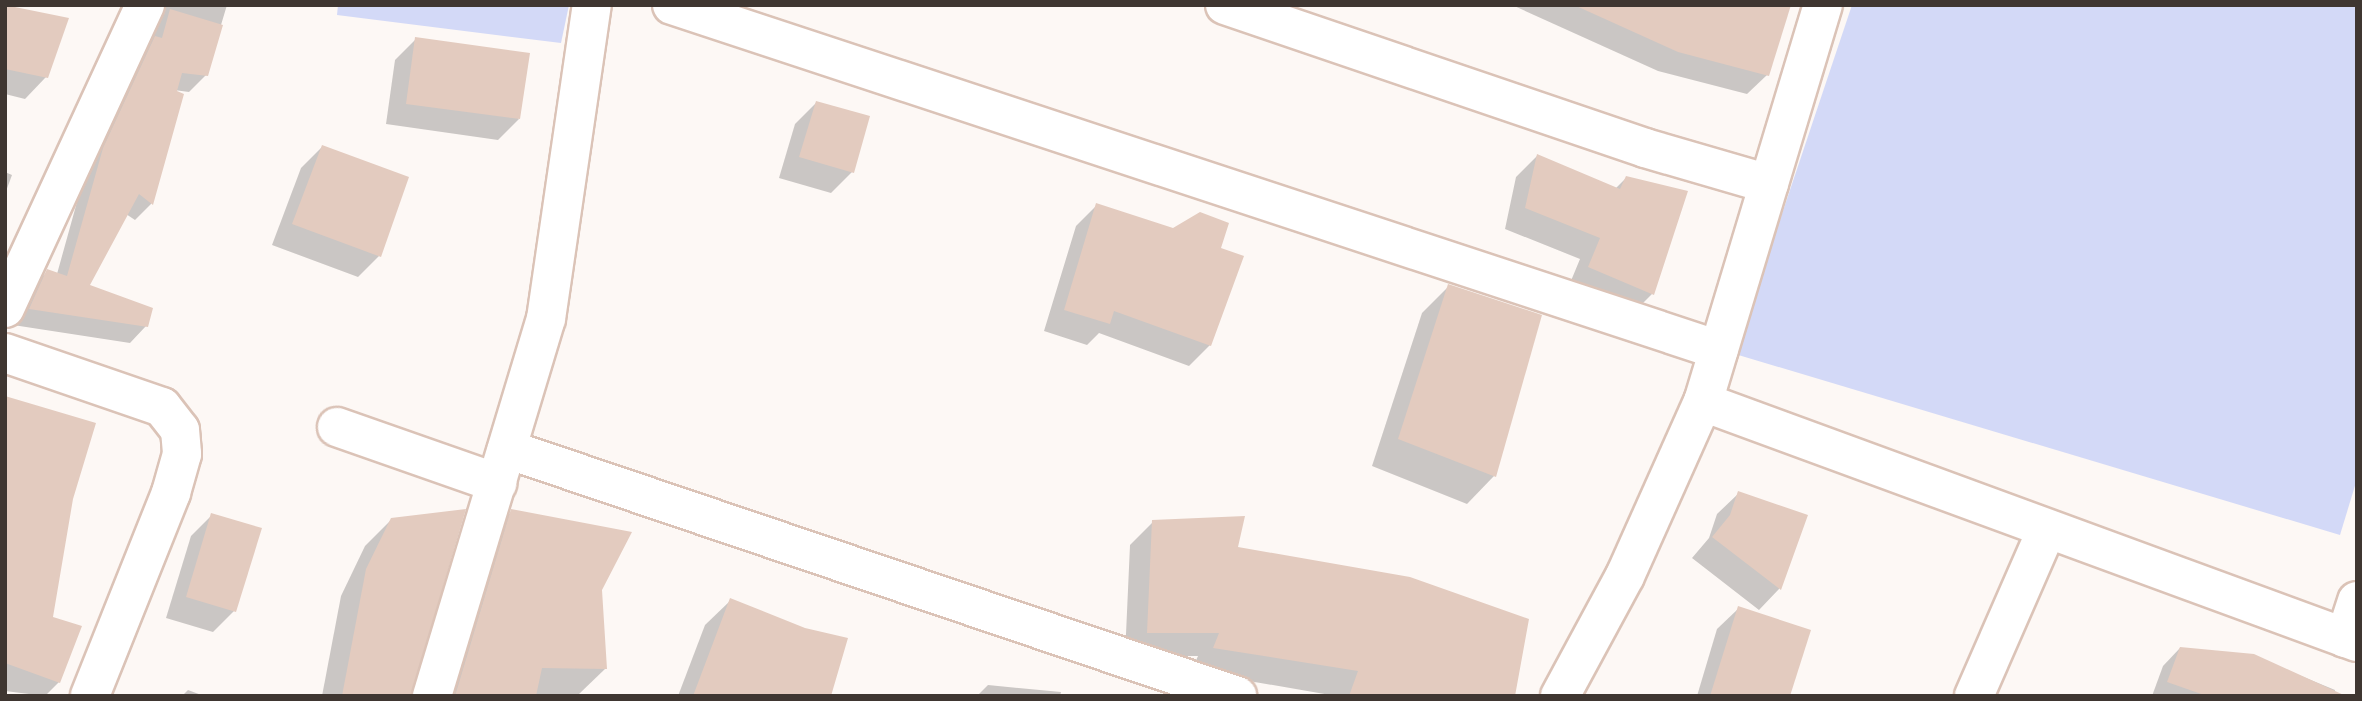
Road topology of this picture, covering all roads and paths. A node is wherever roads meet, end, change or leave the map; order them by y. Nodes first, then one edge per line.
1 (145, 5) edge
2 (592, 5) edge
3 (672, 5) edge
4 (1225, 5) edge
5 (1823, 5) edge
6 (1769, 184) junction
7 (5, 308) edge
8 (1719, 350) junction
9 (5, 353) edge
10 (1703, 402) junction
11 (337, 427) dead end
12 (502, 466) junction
13 (2047, 529) junction
14 (2357, 601) edge
15 (2351, 640) edge
16 (90, 696) edge
17 (432, 696) edge
18 (1237, 696) edge
19 (1560, 696) edge
20 (1974, 696) edge

1 - 7 street
2 - 12 street
3 - 8 street
4 - 6 street
5 - 6 street
6 - 8 street
8 - 10 street
9 - 16 street
10 - 13 street
10 - 19 street
11 - 12 street
12 - 17 street
12 - 18 street
13 - 15 street
13 - 20 street
14 - 15 street

